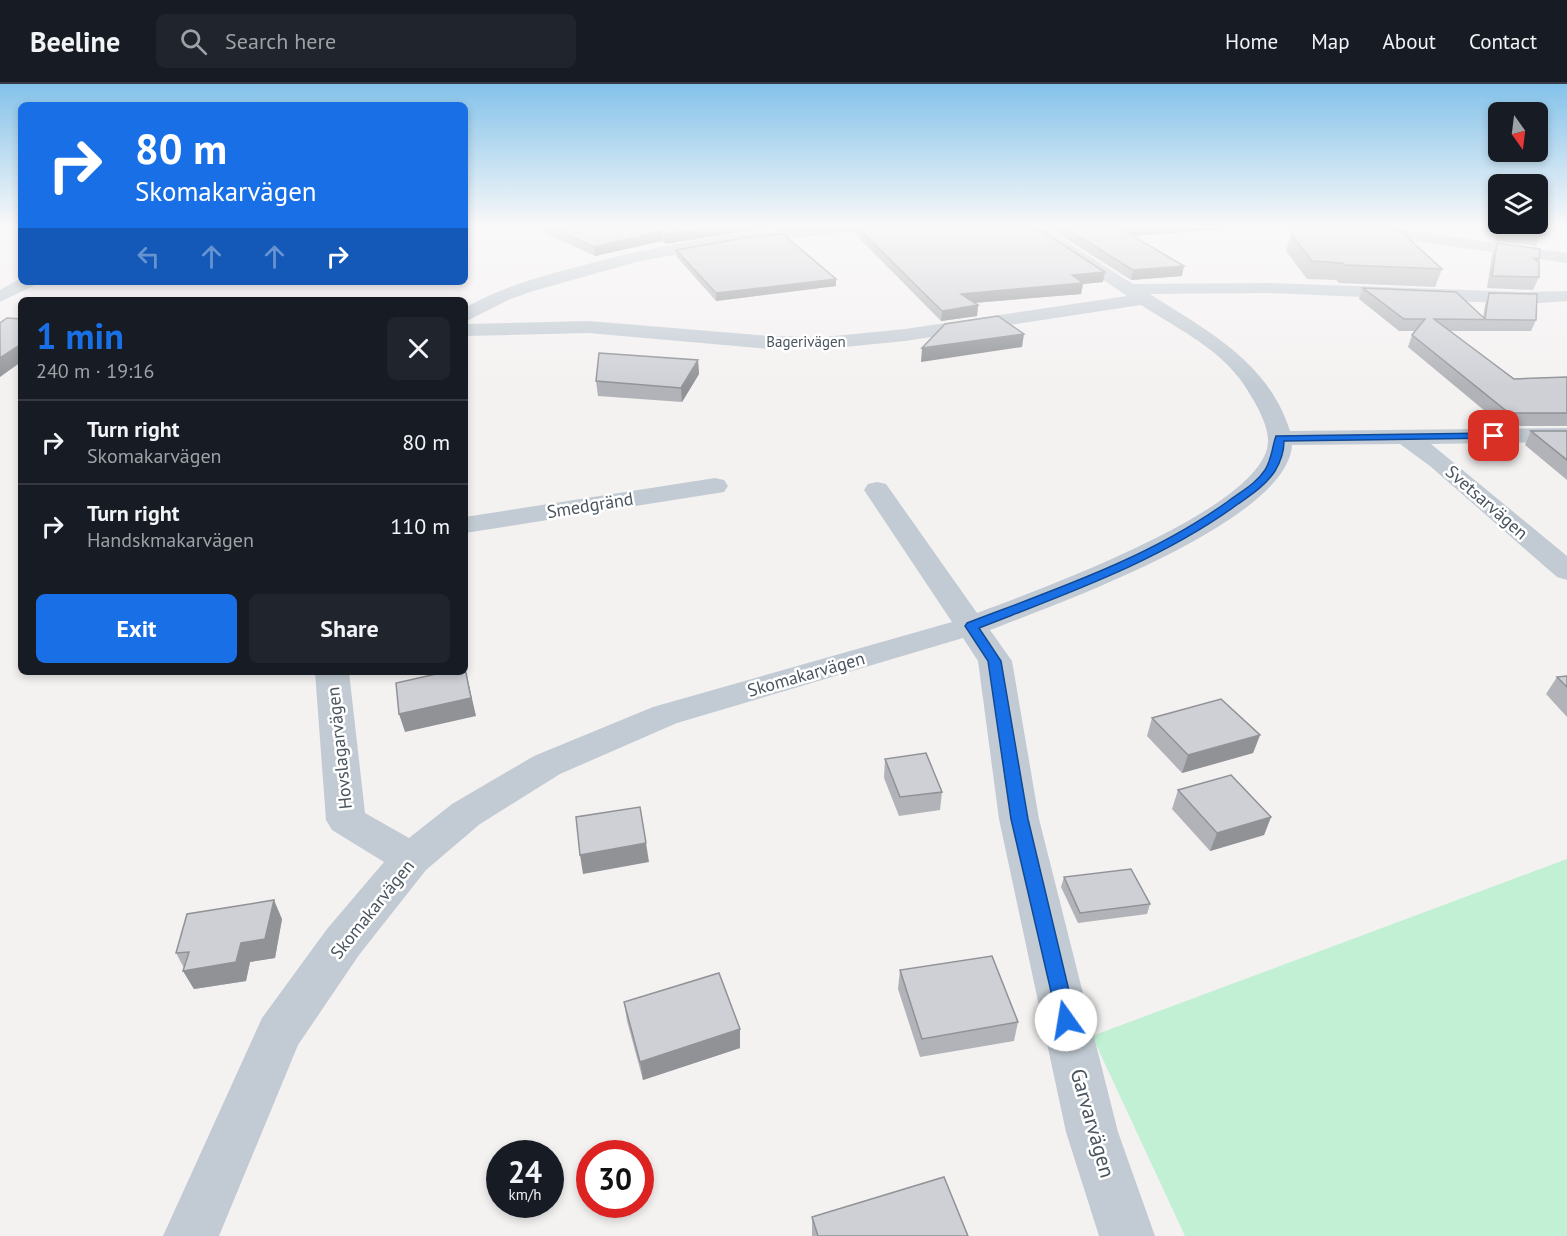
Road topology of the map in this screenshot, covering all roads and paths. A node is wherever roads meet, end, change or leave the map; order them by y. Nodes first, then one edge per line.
1 (552, 280) edge
2 (1116, 280) edge
3 (22, 285) edge
4 (1138, 294) junction
5 (1567, 296) edge
6 (0, 297) edge
7 (468, 315) edge
8 (468, 330) edge
9 (1567, 435) edge
10 (1405, 436) junction
11 (1280, 438) junction
12 (715, 486) dead end
13 (877, 490) dead end
14 (468, 525) edge
15 (1567, 571) edge
16 (971, 626) junction
17 (332, 675) edge
18 (411, 859) junction
19 (190, 1236) edge
20 (1127, 1236) edge

1 - 7 street
2 - 4 street
3 - 6 street
4 - 5 street, Bagerivägen
4 - 8 street, Bagerivägen
4 - 11 street
9 - 10 street
10 - 11 street
10 - 15 street, Svetsarvägen
11 - 16 street, Skomakarvägen
12 - 14 street, Smedgränd
13 - 16 street, Garvarvägen
16 - 18 street, Skomakarvägen
16 - 20 street, Garvarvägen
17 - 18 street, Hovslagarvägen
18 - 19 street, Skomakarvägen

